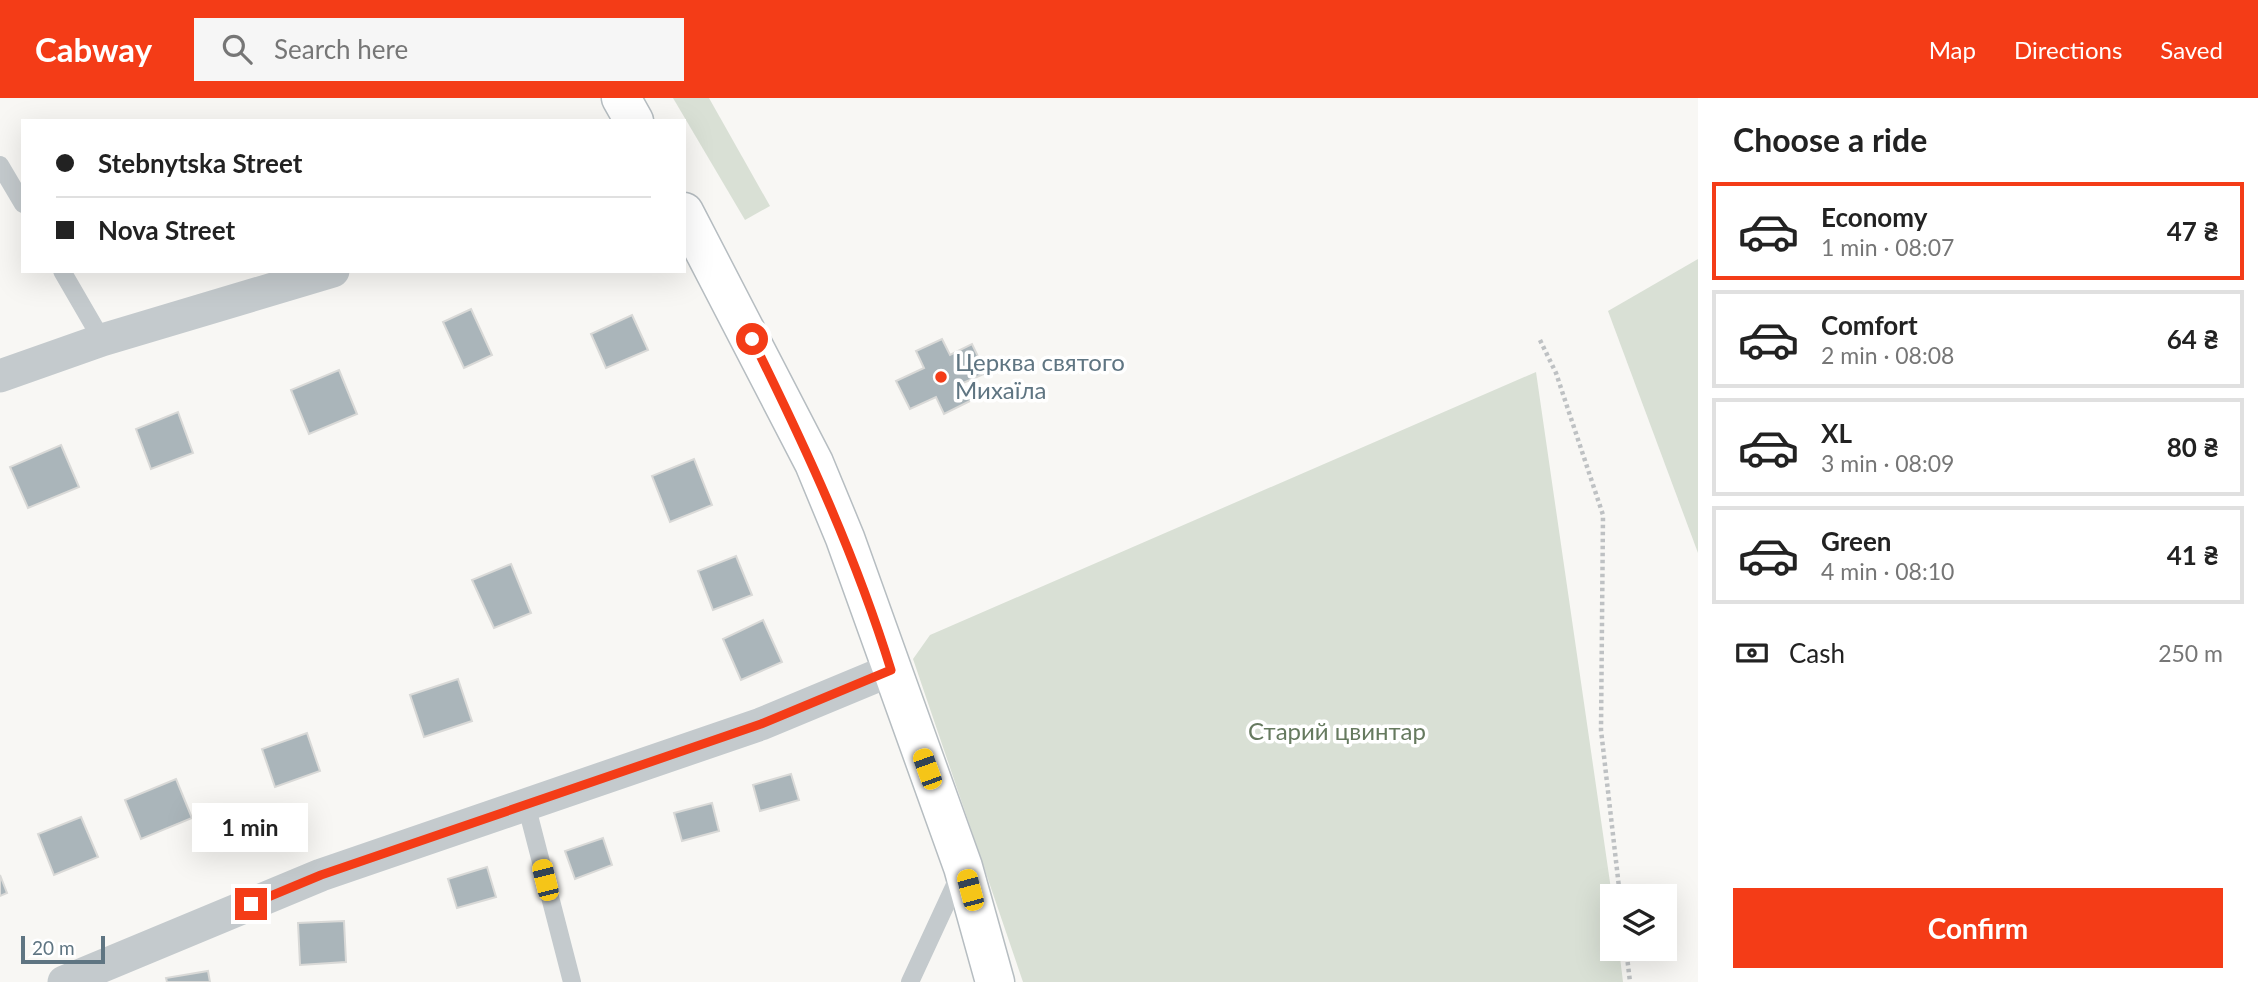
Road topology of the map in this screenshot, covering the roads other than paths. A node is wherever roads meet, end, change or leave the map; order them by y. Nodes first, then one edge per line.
1 (621, 98) edge
2 (633, 119) edge
3 (0, 165) edge
4 (21, 201) edge
5 (686, 216) edge
6 (63, 273) edge
7 (326, 273) edge
8 (102, 340) junction
9 (0, 376) edge
10 (891, 670) junction
11 (526, 804) junction
12 (963, 867) junction
13 (113, 972) edge
14 (64, 982) edge
15 (572, 982) edge
16 (910, 982) edge
17 (995, 982) edge

1 - 2 street
3 - 4 lane
5 - 10 street
6 - 8 lane
7 - 8 street
8 - 9 street
10 - 11 street
10 - 12 street
11 - 13 street
11 - 15 lane
12 - 16 lane
12 - 17 street
13 - 14 street

